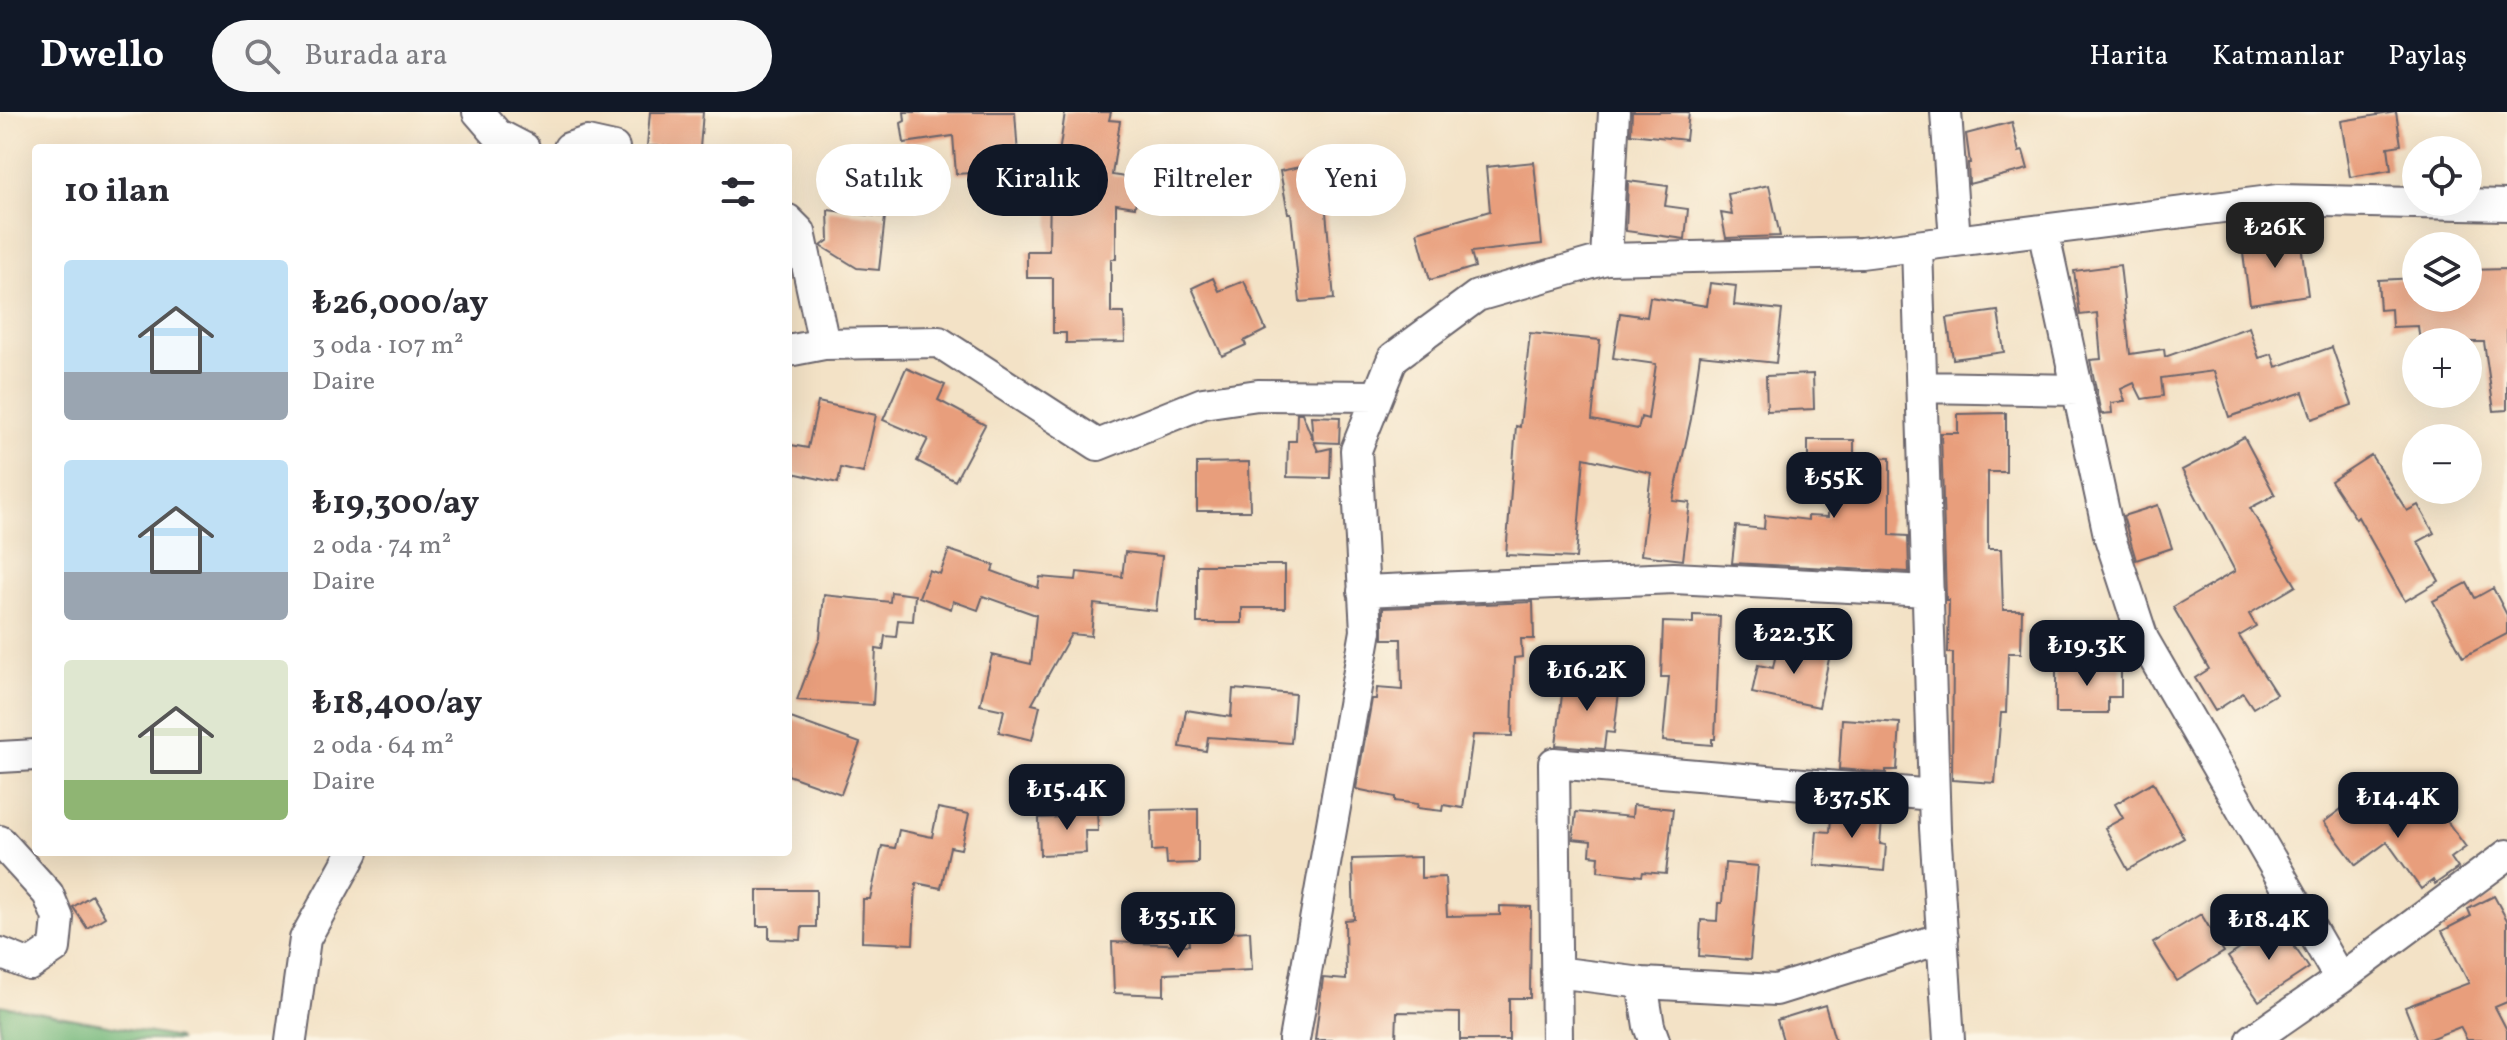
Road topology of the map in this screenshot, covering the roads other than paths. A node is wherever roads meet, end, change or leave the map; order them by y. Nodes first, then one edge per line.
1 (478, 112) edge
2 (1614, 112) edge
3 (1946, 112) edge
4 (516, 144) edge
5 (2507, 205) edge
6 (792, 224) edge
7 (2043, 230) junction
8 (1955, 241) junction
9 (1917, 246) junction
10 (1606, 259) junction
11 (824, 344) junction
12 (792, 350) edge
13 (1922, 387) junction
14 (2078, 390) junction
15 (1377, 396) junction
16 (1363, 591) junction
17 (1928, 591) junction
18 (32, 755) edge
19 (0, 757) edge
20 (1934, 795) junction
21 (0, 841) edge
22 (2507, 855) edge
23 (351, 856) edge
24 (1943, 938) junction
25 (0, 953) edge
26 (1556, 972) junction
27 (2340, 979) junction
28 (1642, 983) junction
29 (291, 1040) edge
30 (1294, 1040) edge
31 (1557, 1040) edge
32 (1654, 1040) edge
33 (1949, 1040) edge
34 (2252, 1040) edge

1 - 4 street
2 - 10 street
3 - 8 street
5 - 7 street
6 - 11 street
7 - 8 street
7 - 14 street
8 - 9 street
9 - 10 street
9 - 13 street
10 - 15 street
11 - 12 street
11 - 15 street
13 - 14 street
13 - 17 street
14 - 27 street
15 - 16 street
16 - 17 street
16 - 30 street
17 - 20 street
18 - 19 street
20 - 24 street
20 - 26 street
21 - 25 street
22 - 27 street
23 - 29 street
24 - 28 street
24 - 33 street
26 - 28 street
26 - 31 street
27 - 34 street
28 - 32 street

